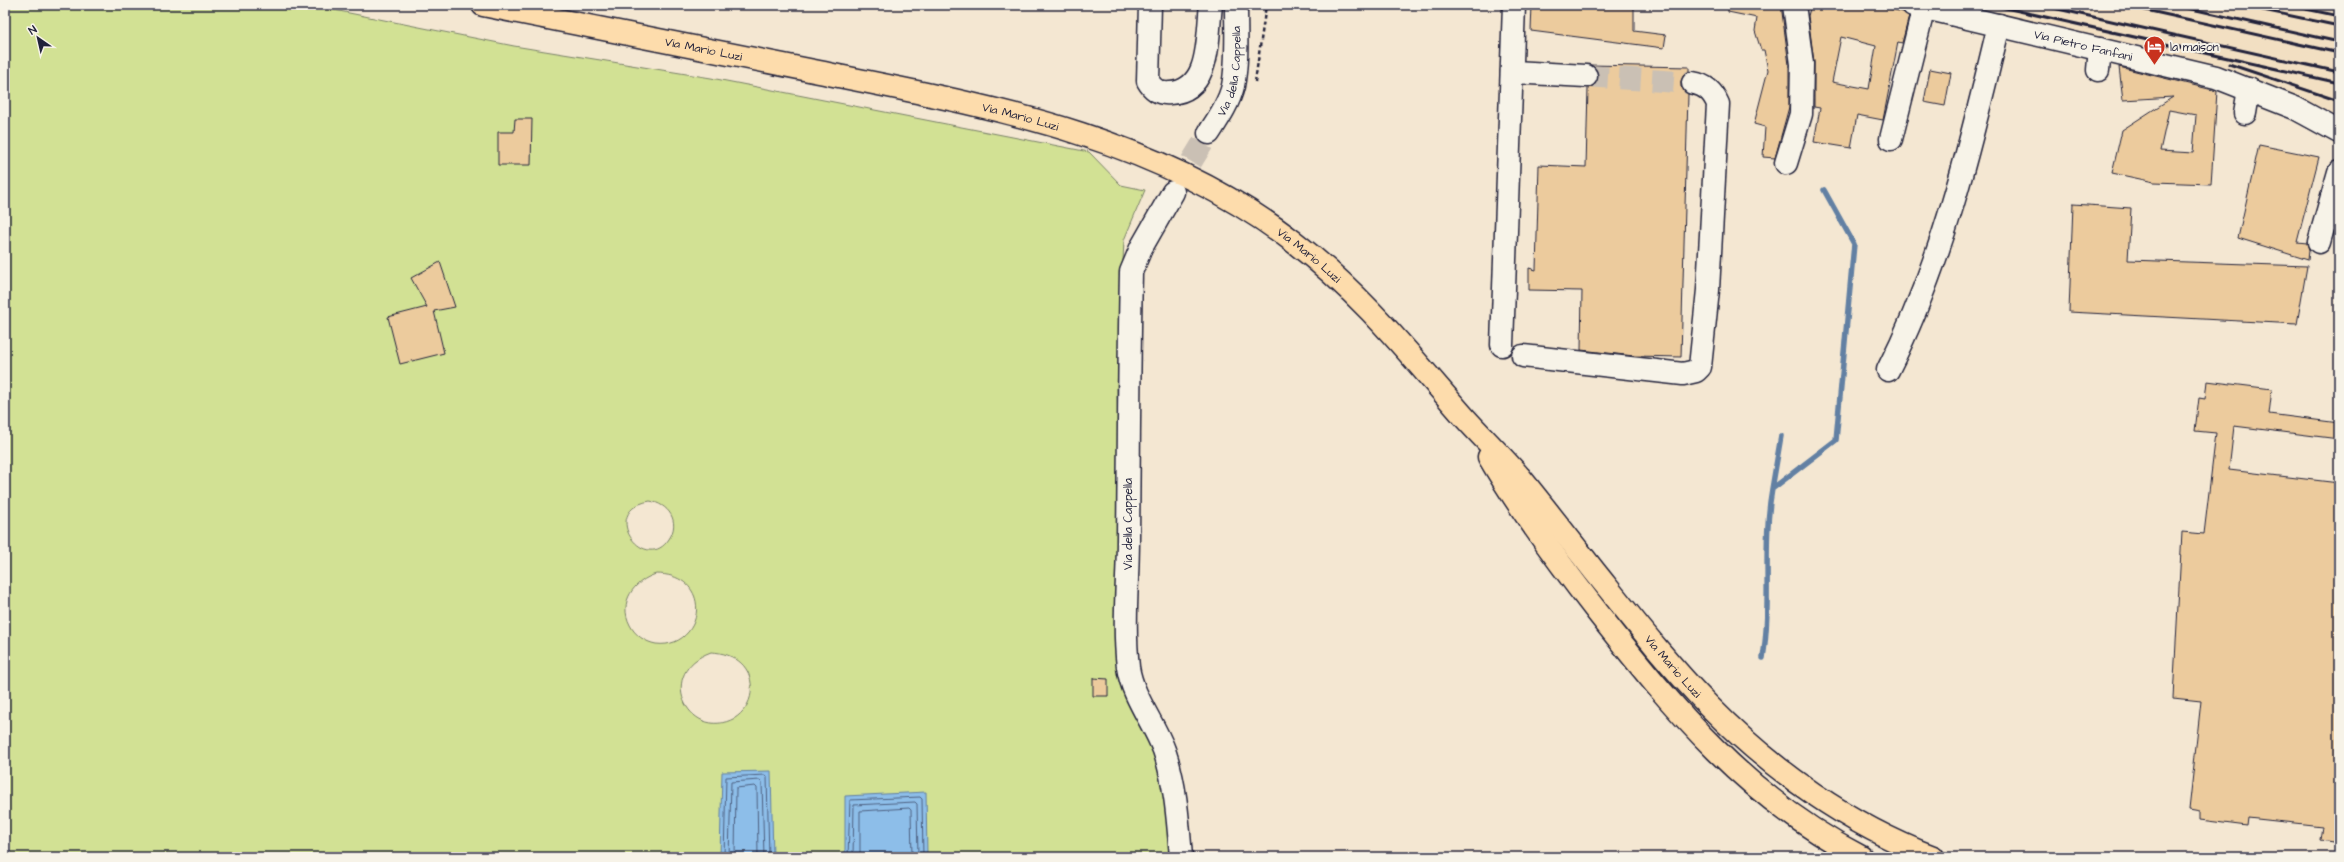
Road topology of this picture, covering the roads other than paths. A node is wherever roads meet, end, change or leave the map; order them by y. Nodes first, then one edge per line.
1 (483, 5) edge
2 (1150, 5) edge
3 (1211, 5) edge
4 (1236, 5) edge
5 (1514, 5) edge
6 (1794, 5) edge
7 (1919, 6) edge
8 (1999, 24) junction
9 (2100, 49) junction
10 (2098, 70) dead end
11 (1512, 72) junction
12 (1586, 76) tunnel mouth
13 (1693, 83) tunnel mouth
14 (2249, 90) junction
15 (2245, 113) dead end
16 (2339, 132) edge
17 (1209, 133) tunnel mouth
18 (1891, 139) dead end
19 (1786, 163) dead end
20 (2339, 172) edge
21 (1173, 192) tunnel mouth
22 (2319, 242) dead end
23 (1502, 344) dead end
24 (1523, 356) dead end
25 (1888, 370) dead end
26 (1464, 417) junction
27 (1181, 857) edge
28 (1861, 857) edge
29 (1933, 857) edge

1 - 26 main road, Via Mario Luzi
2 - 3 street, Via della Cappella
4 - 17 street, Via della Cappella
5 - 11 street
6 - 19 street
7 - 8 street, Via Pietro Fanfani
7 - 18 street
8 - 9 street, Via Pietro Fanfani
8 - 25 street
9 - 10 street
9 - 14 street, Via Pietro Fanfani
11 - 12 street
11 - 23 street
13 - 24 street
14 - 15 street
14 - 16 street, Via Pietro Fanfani
20 - 22 street
21 - 27 street, Via della Cappella
26 - 28 main road, Via Mario Luzi
26 - 29 main road, Via Mario Luzi

